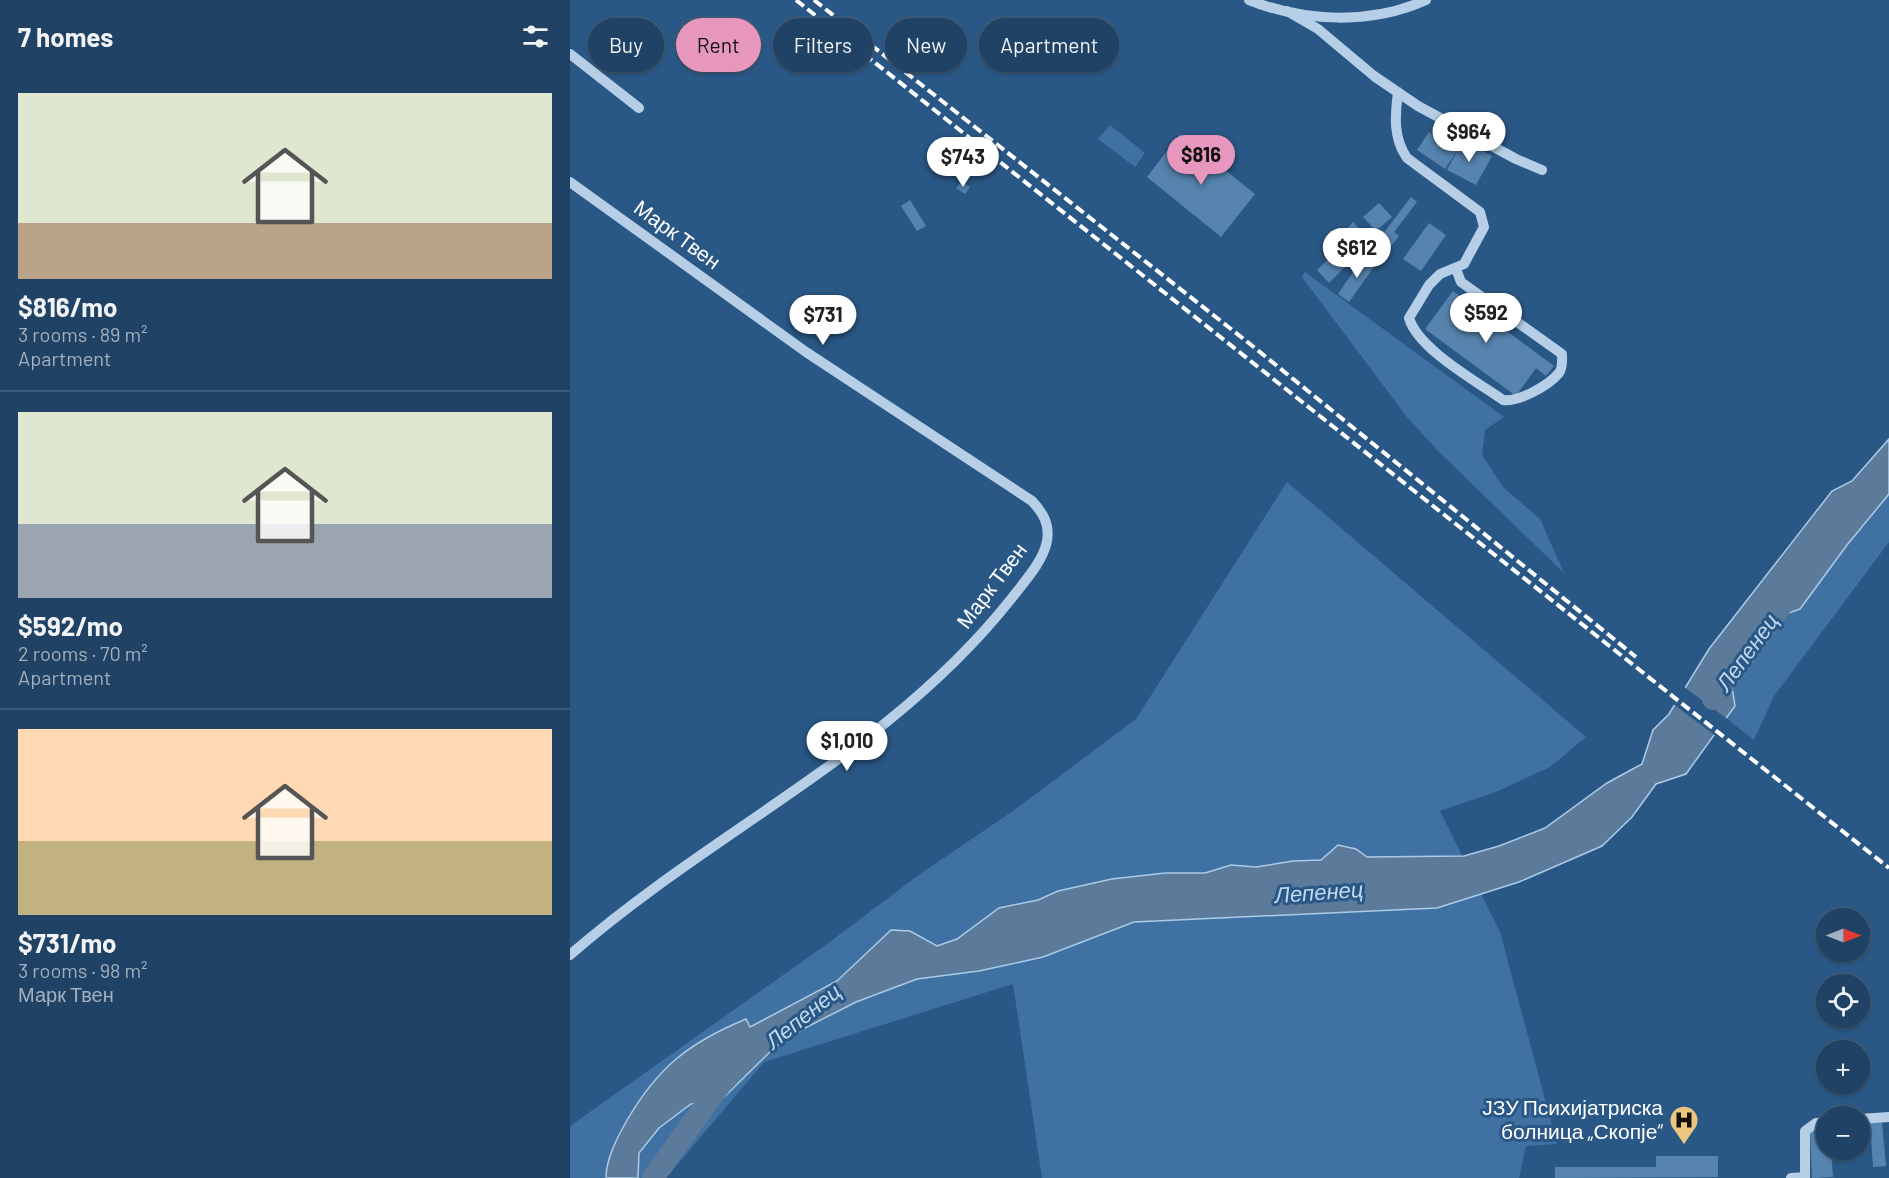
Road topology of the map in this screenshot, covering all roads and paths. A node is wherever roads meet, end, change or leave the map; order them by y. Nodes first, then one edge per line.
1 (1249, 0) edge
2 (1426, 0) edge
3 (1287, 11) junction
4 (570, 54) edge
5 (1398, 92) junction
6 (639, 108) dead end
7 (1542, 170) dead end
8 (570, 182) edge
9 (1456, 269) junction
10 (570, 956) edge
11 (1889, 1117) edge
12 (1870, 1118) edge
13 (1816, 1123) edge
14 (1791, 1178) edge

1 - 3 street
2 - 3 street
3 - 5 street
4 - 6 street
5 - 7 street
5 - 9 street
8 - 10 street, Марк Твен
9 - 9 street
11 - 12 street
13 - 14 street

